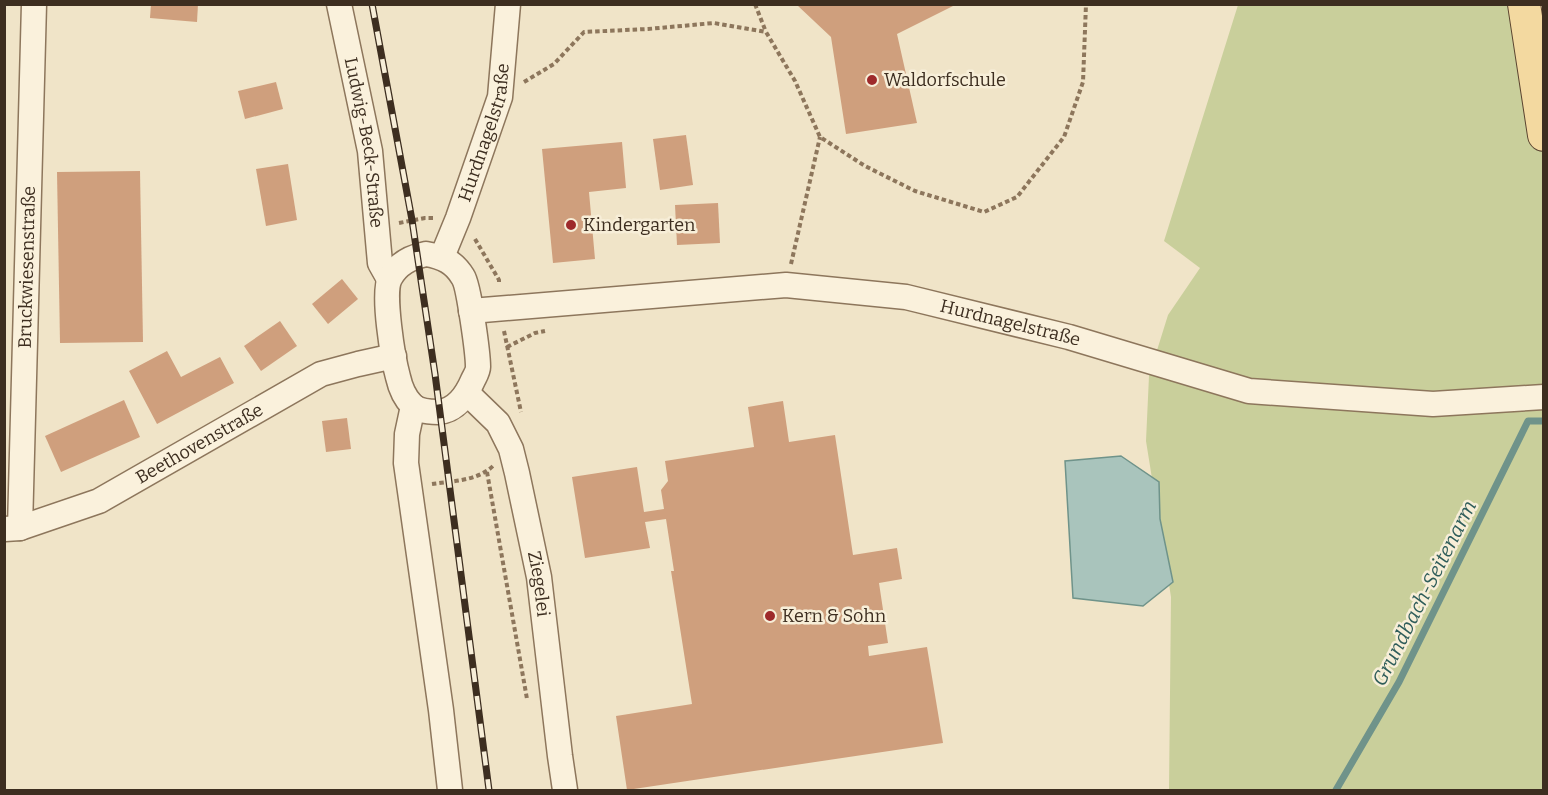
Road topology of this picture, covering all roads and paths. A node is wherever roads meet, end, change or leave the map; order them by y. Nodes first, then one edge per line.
1 (34, 4) edge
2 (339, 4) edge
3 (508, 4) edge
4 (755, 4) edge
5 (1086, 4) edge
6 (1524, 4) edge
7 (766, 32) junction
8 (500, 97) junction
9 (1544, 135) edge
10 (820, 137) junction
11 (458, 218) junction
12 (377, 227) junction
13 (442, 257) junction
14 (389, 279) junction
15 (786, 285) junction
16 (471, 311) junction
17 (394, 356) junction
18 (467, 393) junction
19 (1544, 398) edge
20 (413, 406) junction
21 (487, 472) dead end
22 (12, 528) edge
23 (528, 703) dead end
24 (450, 790) edge
25 (565, 790) edge

1 - 22 street, Bruckwiesenstraße
2 - 12 street, Ludwig-Beck-Straße
3 - 8 street, Hurdnagelstraße
4 - 7 path
5 - 10 path
6 - 9 main road
7 - 8 path
7 - 10 path
8 - 11 street, Hurdnagelstraße
10 - 15 path
11 - 12 path
11 - 13 street, Hurdnagelstraße
12 - 14 street, Ludwig-Beck-Straße
13 - 14 street
13 - 16 street
14 - 17 street
15 - 16 street, Hurdnagelstraße
15 - 19 street, Hurdnagelstraße
16 - 18 street
17 - 20 street
17 - 22 street, Beethovenstraße
18 - 20 street
18 - 25 street, Ziegelei
20 - 24 street
21 - 23 path

